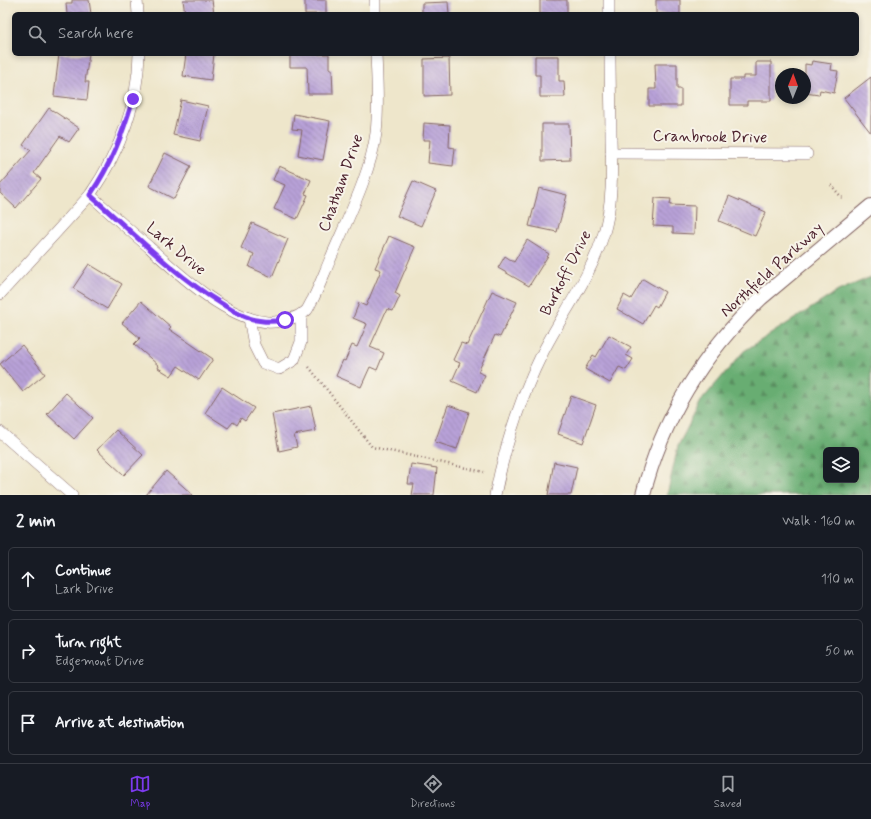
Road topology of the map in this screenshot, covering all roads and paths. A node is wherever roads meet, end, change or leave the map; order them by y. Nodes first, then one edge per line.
1 (137, 0) edge
2 (375, 0) edge
3 (609, 0) edge
4 (138, 12) edge
5 (376, 12) edge
6 (609, 12) edge
7 (139, 56) edge
8 (376, 56) edge
9 (610, 56) edge
10 (612, 153) junction
11 (807, 154) dead end
12 (831, 185) dead end
13 (90, 195) junction
14 (843, 199) dead end
15 (871, 206) edge
16 (0, 294) edge
17 (301, 314) junction
18 (249, 318) junction
19 (309, 367) dead end
20 (0, 432) edge
21 (484, 472) dead end
22 (72, 495) edge
23 (496, 495) edge
24 (643, 495) edge

1 - 4 street
2 - 5 street
3 - 6 street
7 - 13 street
8 - 17 street, Chatham Drive
9 - 10 street, Burkoff Drive
10 - 11 street, Cranbrook Drive
10 - 23 street, Burkoff Drive
12 - 14 path
13 - 16 street
13 - 18 street, Lark Drive
15 - 24 street, Northfield Parkway
17 - 18 street, Lark Drive
17 - 18 street
19 - 21 path
20 - 22 street

